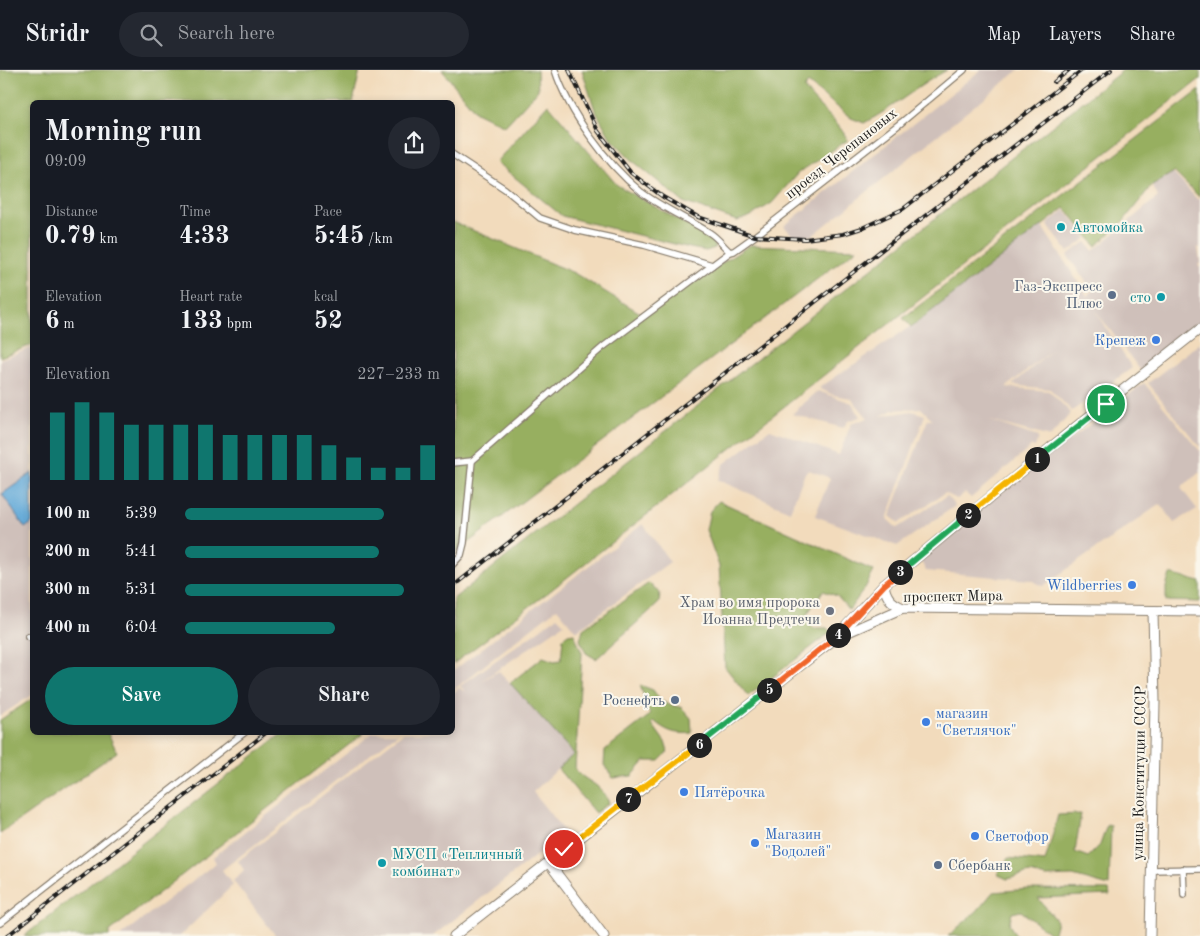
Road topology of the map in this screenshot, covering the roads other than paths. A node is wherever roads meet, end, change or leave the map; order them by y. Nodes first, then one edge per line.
1 (555, 70) edge
2 (964, 70) edge
3 (455, 156) edge
4 (730, 252) junction
5 (712, 265) junction
6 (1200, 329) edge
7 (472, 462) junction
8 (455, 463) edge
9 (455, 562) edge
10 (884, 585) junction
11 (903, 608) junction
12 (1153, 611) junction
13 (1200, 611) edge
14 (837, 637) junction
15 (241, 735) edge
16 (548, 862) junction
17 (1183, 869) junction
18 (1200, 869) edge
19 (1151, 870) junction
20 (1184, 895) dead end
21 (0, 923) edge
22 (454, 936) edge
23 (604, 936) edge
24 (1150, 936) edge

1 - 4 street
2 - 4 street, проезд Черепановых
3 - 5 street
4 - 5 street, проезд Черепановых
5 - 7 street, проезд Черепановых
6 - 10 main road
7 - 8 street
7 - 9 street
10 - 11 main road
10 - 14 main road
11 - 12 main road, проспект Мира
11 - 14 main road, проспект Мира
12 - 13 main road, проспект Мира
12 - 19 main road, улица Конституции СССР
14 - 16 main road, проспект Мира
15 - 21 street
16 - 22 main road, проспект Мира
16 - 23 main road
17 - 18 street
17 - 19 street
17 - 20 street
19 - 24 main road, улица Конституции СССР

